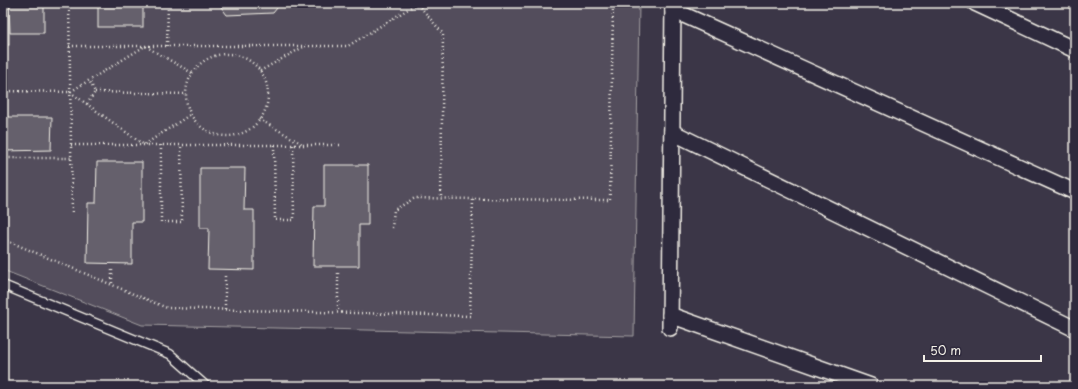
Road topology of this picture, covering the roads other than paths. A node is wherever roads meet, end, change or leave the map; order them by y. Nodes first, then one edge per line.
1 (975, 3) edge
2 (673, 6) edge
3 (1075, 50) edge
4 (672, 132) junction
5 (1075, 192) edge
6 (3, 285) edge
7 (1075, 329) edge
8 (206, 386) edge
9 (871, 386) edge

1 - 3 street
2 - 4 street
2 - 5 street
4 - 7 street
4 - 9 street
6 - 8 lane

